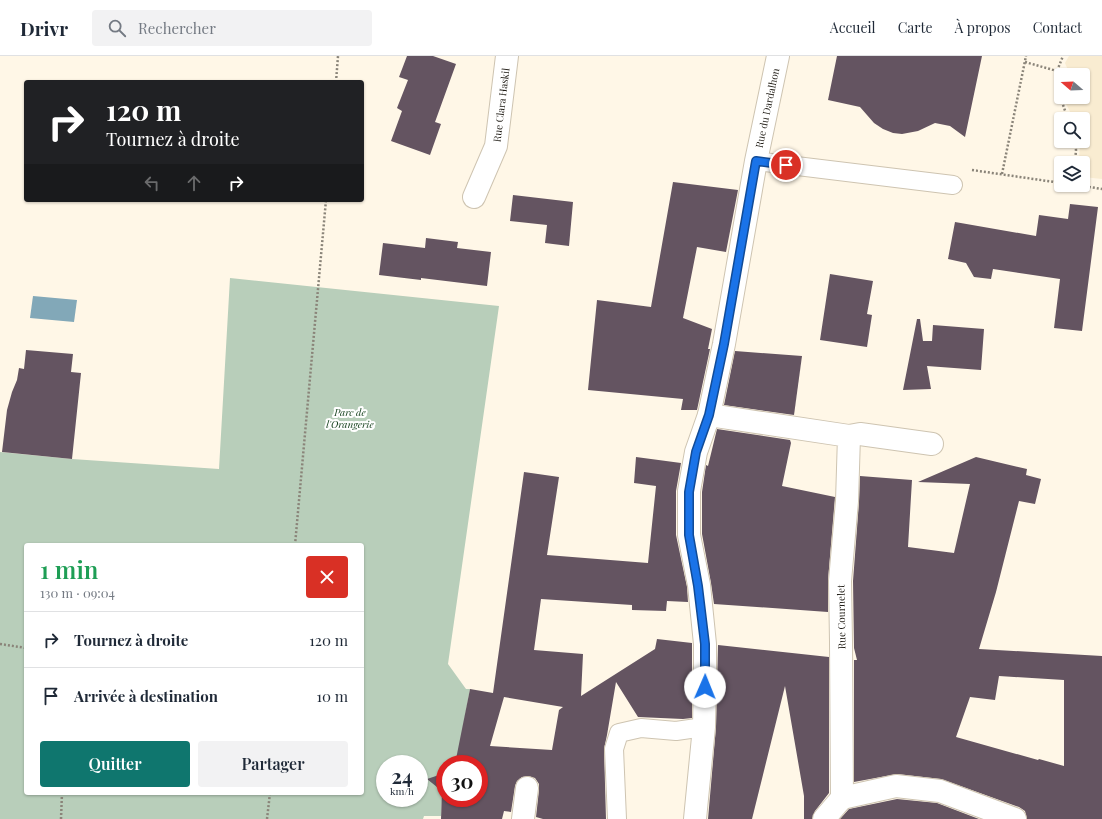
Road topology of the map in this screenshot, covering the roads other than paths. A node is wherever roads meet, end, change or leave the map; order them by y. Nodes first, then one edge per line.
1 (507, 56) edge
2 (778, 56) edge
3 (756, 161) junction
4 (953, 185) dead end
5 (474, 197) dead end
6 (709, 415) junction
7 (848, 436) junction
8 (932, 444) dead end
9 (704, 727) junction
10 (527, 788) dead end
11 (842, 798) junction
12 (616, 815) edge
13 (522, 819) edge
14 (695, 819) edge
15 (824, 819) edge
16 (1015, 819) edge

1 - 5 street, Rue Clara Haskil
2 - 3 street, Rue du Dardalhon
3 - 4 lane
3 - 6 street, Rue du Dardalhon
6 - 7 street
6 - 9 street, Rue du Dardalhon
7 - 8 street
7 - 11 street, Rue Cournelet
9 - 12 lane
9 - 14 street, Rue du Dardalhon
10 - 13 street
11 - 15 street
11 - 16 street

